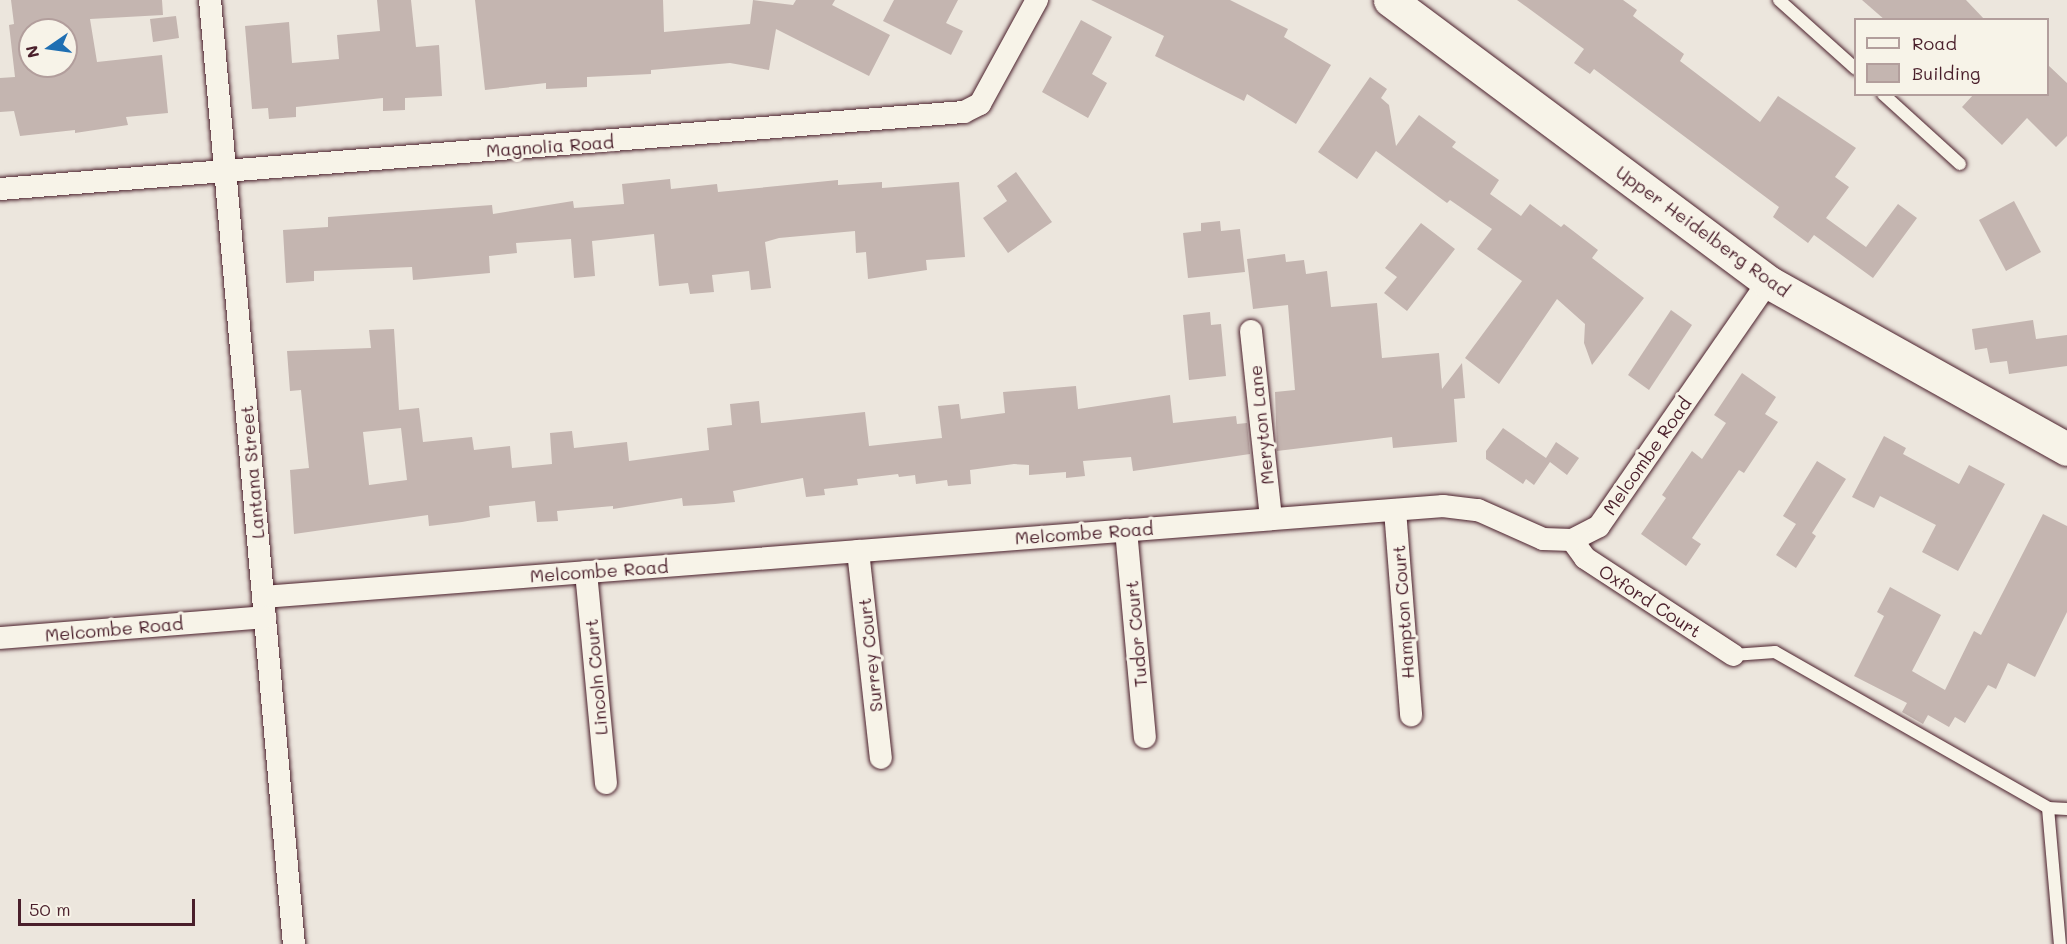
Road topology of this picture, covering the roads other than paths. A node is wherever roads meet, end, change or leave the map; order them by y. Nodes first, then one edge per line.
1 (210, 0) edge
2 (1037, 0) edge
3 (1390, 0) edge
4 (1779, 0) edge
5 (1854, 67) edge
6 (1885, 96) edge
7 (1960, 164) dead end
8 (225, 170) junction
9 (0, 189) edge
10 (1768, 282) junction
11 (1251, 331) dead end
12 (2067, 449) edge
13 (1395, 510) junction
14 (1271, 519) junction
15 (1126, 530) junction
16 (1572, 540) junction
17 (858, 551) junction
18 (586, 572) junction
19 (264, 607) junction
20 (0, 638) edge
21 (1733, 656) joint
22 (1411, 715) dead end
23 (1145, 737) dead end
24 (881, 758) dead end
25 (606, 783) dead end
26 (2048, 808) junction
27 (2067, 809) edge
28 (294, 944) edge
29 (2060, 944) edge

1 - 8 street, Lantana Street
2 - 8 street, Magnolia Road
3 - 10 main road, Upper Heidelberg Road
4 - 5 lane
6 - 7 lane
8 - 9 street, Magnolia Road
8 - 19 street, Lantana Street
10 - 12 main road, Upper Heidelberg Road
10 - 16 street, Melcombe Road
11 - 14 street, Meryton Lane
13 - 14 street, Melcombe Road
13 - 16 street, Melcombe Road
13 - 22 street, Hampton Court
14 - 15 street, Melcombe Road
15 - 17 street, Melcombe Road
15 - 23 street, Tudor Court
16 - 21 street, Oxford Court
17 - 18 street, Melcombe Road
17 - 24 street, Surrey Court
18 - 19 street, Melcombe Road
18 - 25 street, Lincoln Court
19 - 20 street, Melcombe Road
19 - 28 street, Lantana Street
21 - 26 lane
26 - 27 lane
26 - 29 lane

